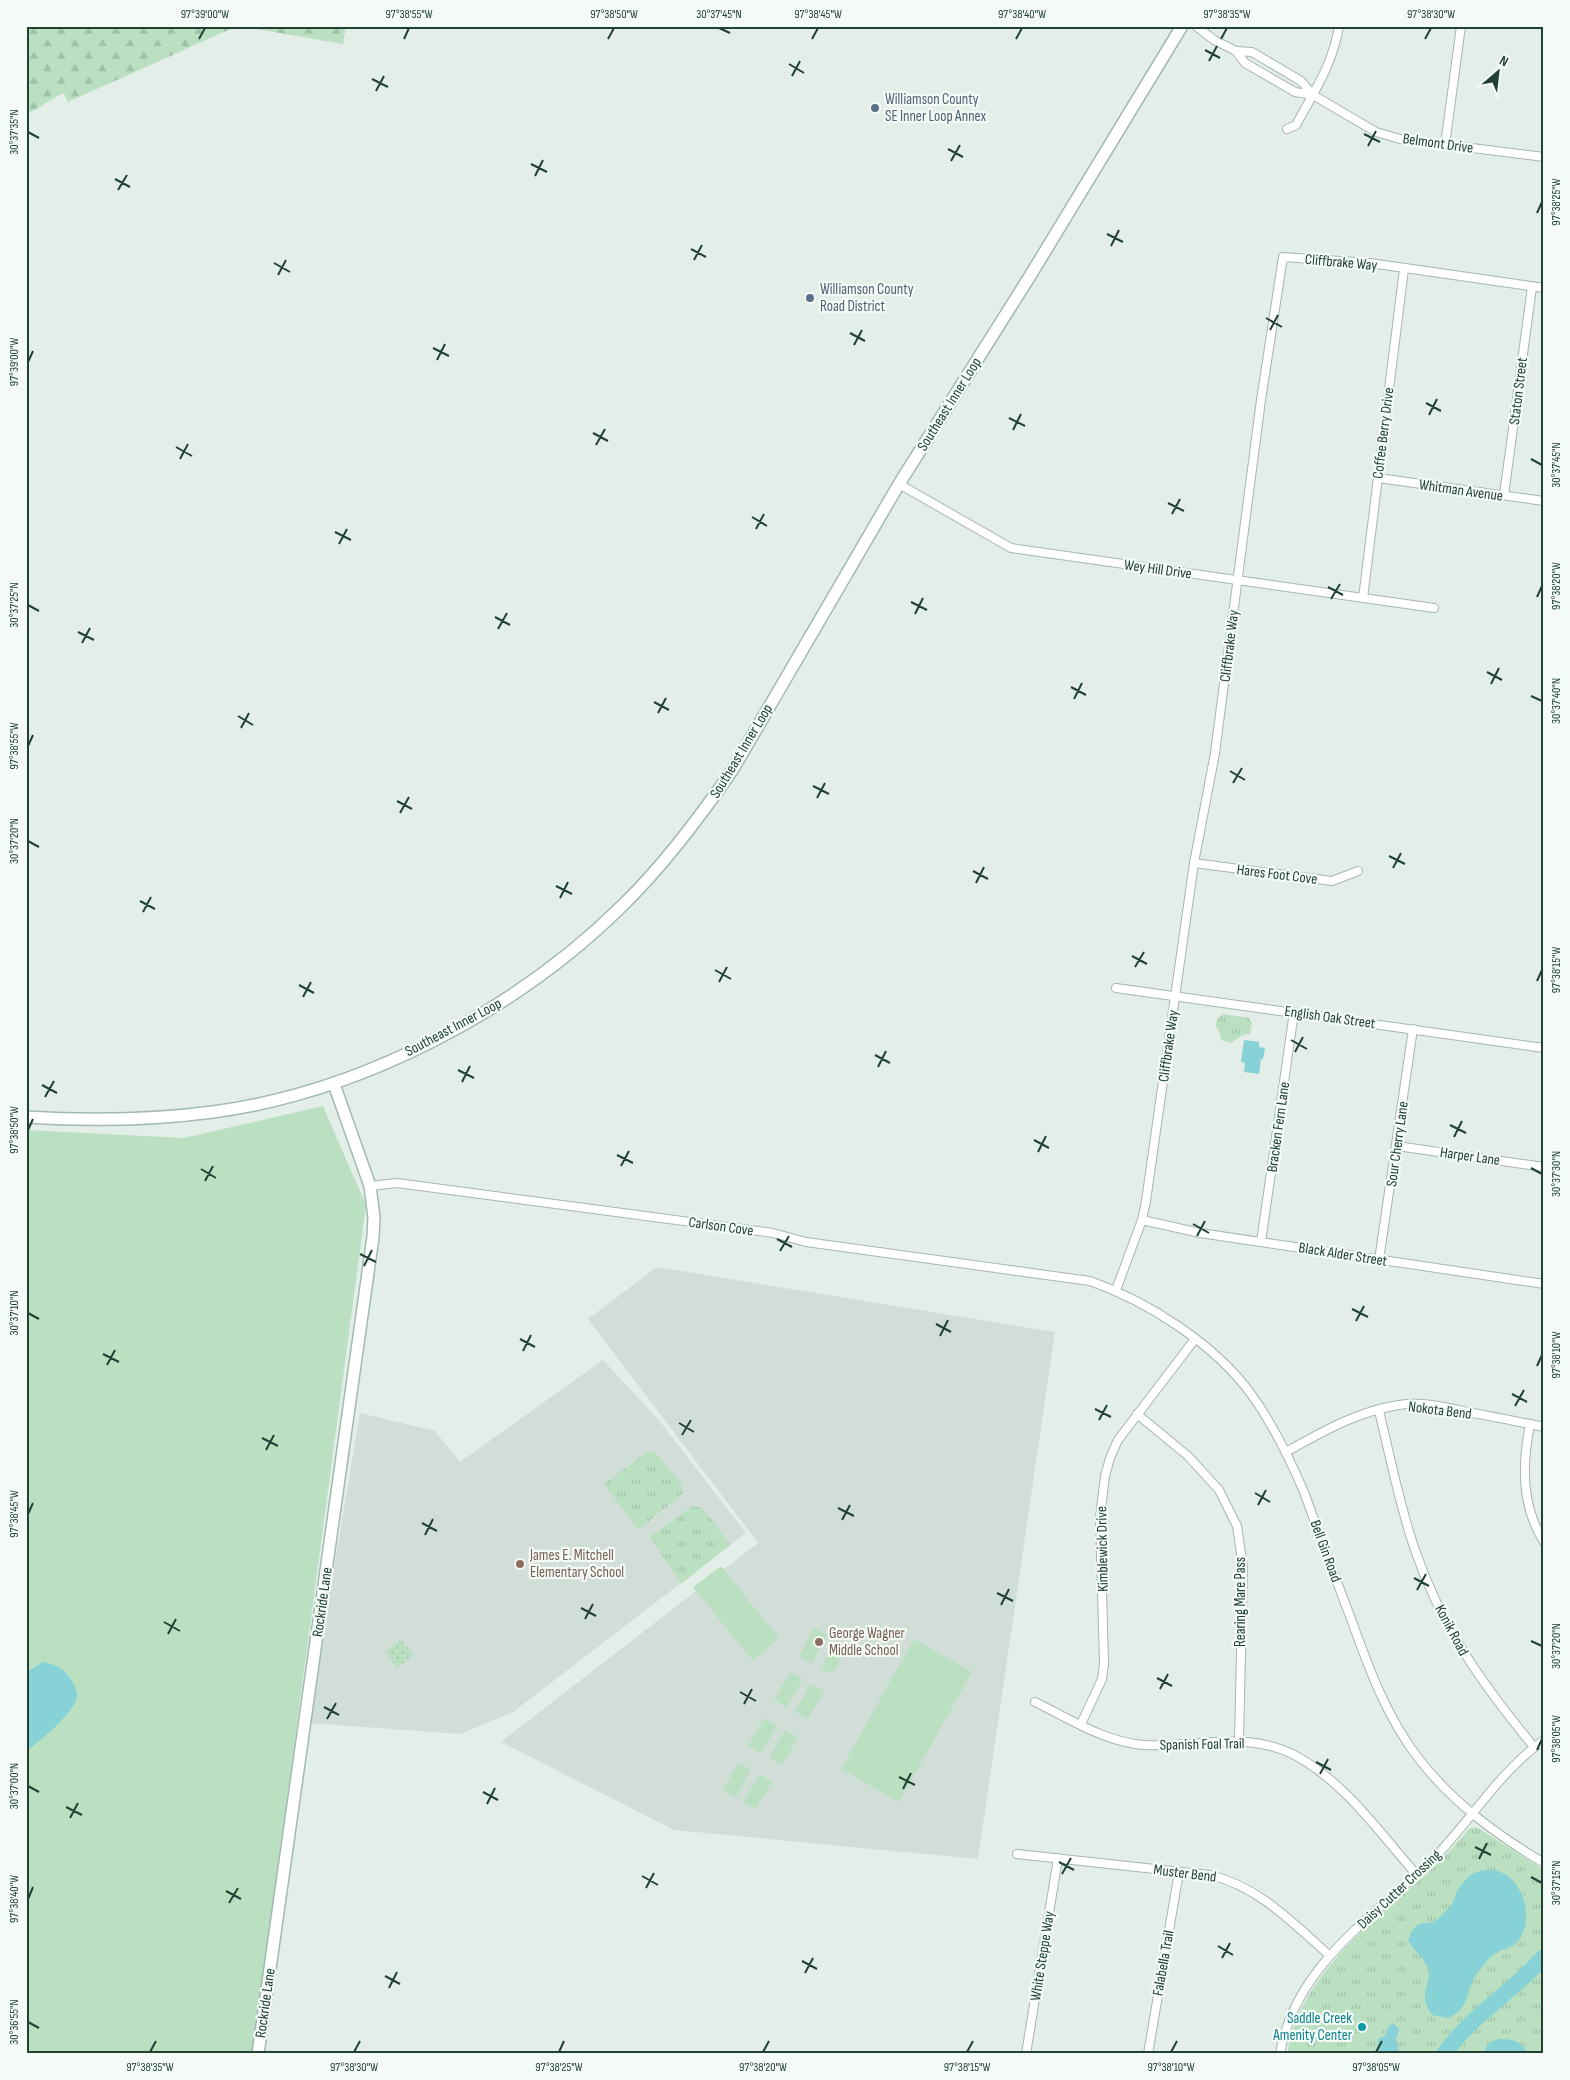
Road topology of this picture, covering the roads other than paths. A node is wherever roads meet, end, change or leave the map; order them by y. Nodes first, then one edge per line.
1 (1182, 26) edge
2 (1196, 26) edge
3 (1339, 26) edge
4 (1461, 26) edge
5 (1236, 51) junction
6 (1312, 95) junction
7 (1287, 129) dead end
8 (1446, 145) junction
9 (1544, 156) edge
10 (1404, 269) junction
11 (1532, 287) junction
12 (1544, 288) edge
13 (1378, 478) junction
14 (899, 484) junction
15 (1504, 495) junction
16 (1544, 501) edge
17 (1237, 580) junction
18 (1363, 598) junction
19 (1434, 608) dead end
20 (1194, 863) junction
21 (1358, 871) dead end
22 (1116, 988) dead end
23 (1175, 996) junction
24 (1294, 1012) junction
25 (1413, 1029) junction
26 (1544, 1048) edge
27 (334, 1084) junction
28 (26, 1117) edge
29 (1397, 1146) junction
30 (1544, 1167) edge
31 (370, 1186) junction
32 (1142, 1220) junction
33 (1261, 1242) junction
34 (1379, 1260) junction
35 (1071, 1279) joint
36 (1544, 1284) edge
37 (1116, 1290) junction
38 (1195, 1339) junction
39 (1379, 1411) junction
40 (1136, 1414) junction
41 (1530, 1424) junction
42 (1544, 1427) edge
43 (1286, 1452) junction
44 (1544, 1542) edge
45 (1035, 1702) dead end
46 (1081, 1724) junction
47 (1238, 1740) junction
48 (1544, 1740) edge
49 (1534, 1747) junction
50 (1471, 1814) junction
51 (1017, 1854) dead end
52 (1058, 1858) junction
53 (1544, 1864) edge
54 (1178, 1872) junction
55 (1416, 1874) junction
56 (1329, 1955) junction
57 (258, 2054) edge
58 (1026, 2054) edge
59 (1148, 2054) edge
60 (1280, 2054) edge

1 - 14 main road, Southeast Inner Loop
2 - 5 street, Belmont Drive
3 - 6 street
4 - 8 street
5 - 6 street, Belmont Drive
5 - 6 street, Belmont Drive
6 - 7 street
6 - 8 street, Belmont Drive
8 - 9 street, Belmont Drive
10 - 11 street, Cliffbrake Way
10 - 13 street, Coffee Berry Drive
10 - 17 street, Cliffbrake Way
11 - 12 street, Cliffbrake Way
11 - 15 street, Staton Street
13 - 15 street, Whitman Avenue
13 - 18 street, Coffee Berry Drive
14 - 17 street, Wey Hill Drive
14 - 27 main road, Southeast Inner Loop
15 - 16 street, Whitman Avenue
17 - 18 street, Wey Hill Drive
17 - 20 street, Cliffbrake Way
18 - 19 street, Wey Hill Drive
20 - 21 street, Hares Foot Cove
20 - 23 street, Cliffbrake Way
22 - 23 street, English Oak Street
23 - 24 street, English Oak Street
23 - 32 street, Cliffbrake Way
24 - 25 street, English Oak Street
24 - 33 street, Bracken Fern Lane
25 - 26 street, English Oak Street
25 - 29 street, Sour Cherry Lane
27 - 28 main road, Southeast Inner Loop
27 - 31 main road, Rockride Lane
29 - 30 street, Harper Lane
29 - 34 street, Sour Cherry Lane
31 - 35 street, Carlson Cove
31 - 57 main road, Rockride Lane
32 - 33 street, Black Alder Street
32 - 37 street, Cliffbrake Way
33 - 34 street, Black Alder Street
34 - 36 street, Black Alder Street
35 - 37 street, Bell Gin Road
37 - 38 street, Bell Gin Road
38 - 40 street, Kimblewick Drive
38 - 43 street, Bell Gin Road
39 - 41 street, Nokota Bend
39 - 43 street, Nokota Bend
39 - 49 street, Konik Road
40 - 46 street, Kimblewick Drive
40 - 47 street, Rearing Mare Pass
41 - 42 street, Nokota Bend
41 - 44 street
43 - 50 street, Bell Gin Road
45 - 46 street, Spanish Foal Trail
46 - 47 street, Spanish Foal Trail
47 - 55 street, Spanish Foal Trail
48 - 49 street, Daisy Cutter Crossing
49 - 50 street, Daisy Cutter Crossing
50 - 53 street, Bell Gin Road
50 - 55 street, Daisy Cutter Crossing
51 - 52 street, Muster Bend
52 - 54 street, Muster Bend
52 - 58 street, White Steppe Way
54 - 56 street, Muster Bend
54 - 59 street, Falabella Trail
55 - 56 street, Daisy Cutter Crossing
56 - 60 street, Daisy Cutter Crossing

